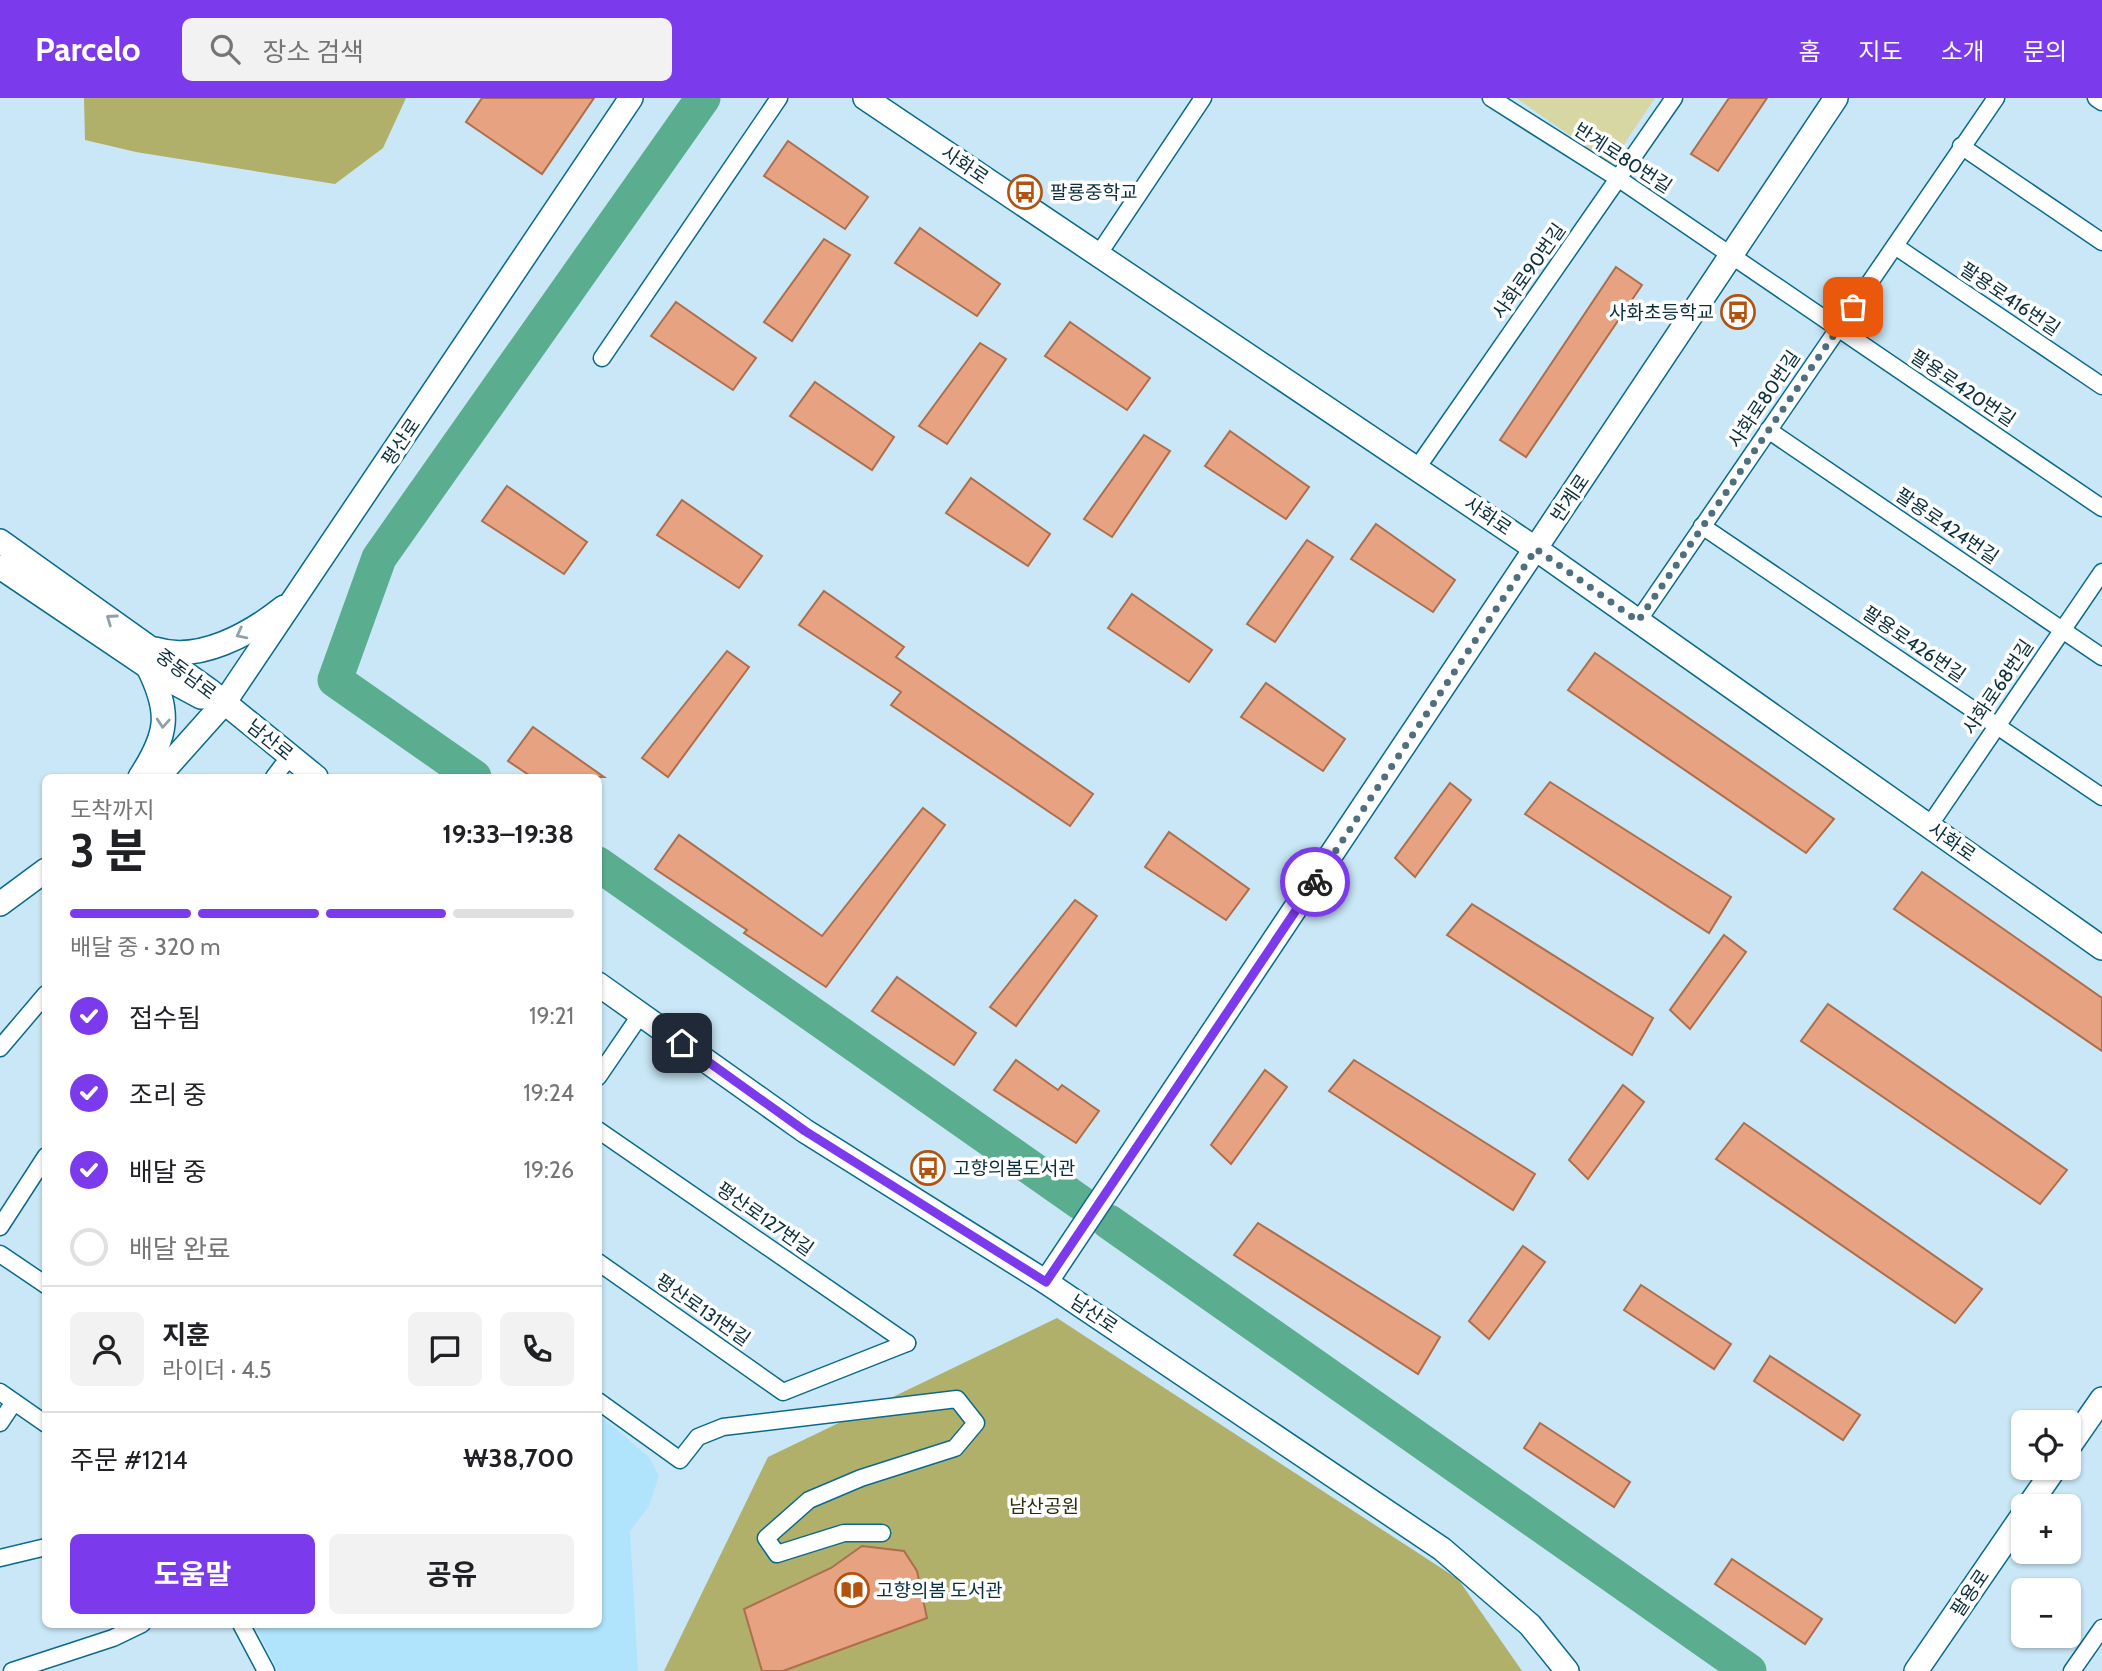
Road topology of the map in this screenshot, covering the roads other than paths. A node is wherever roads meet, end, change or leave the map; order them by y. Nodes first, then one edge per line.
1 (631, 98) edge
2 (779, 98) edge
3 (865, 98) edge
4 (1203, 98) edge
5 (1491, 98) edge
6 (1674, 98) edge
7 (1836, 98) edge
8 (1996, 98) edge
9 (2096, 98) edge
10 (2102, 102) edge
11 (1961, 146) junction
12 (1619, 179) junction
13 (2102, 242) edge
14 (1895, 246) junction
15 (1098, 255) junction
16 (1732, 255) junction
17 (1838, 328) junction
18 (602, 358) dead end
19 (2102, 386) edge
20 (1768, 430) junction
21 (1417, 468) junction
22 (2102, 508) edge
23 (1702, 526) junction
24 (0, 541) edge
25 (1536, 549) junction
26 (0, 567) edge
27 (2102, 572) edge
28 (298, 596) junction
29 (1638, 621) junction
30 (2062, 630) junction
31 (149, 657) junction
32 (2102, 657) edge
33 (224, 703) junction
34 (1997, 726) junction
35 (290, 756) junction
36 (142, 774) edge
37 (161, 774) edge
38 (276, 774) edge
39 (312, 774) edge
40 (2102, 797) edge
41 (1929, 826) junction
42 (42, 873) edge
43 (0, 905) edge
44 (2102, 948) edge
45 (602, 987) edge
46 (42, 999) edge
47 (641, 1014) junction
48 (0, 1048) edge
49 (602, 1071) edge
50 (602, 1133) edge
51 (42, 1162) edge
52 (0, 1227) edge
53 (0, 1254) edge
54 (602, 1265) edge
55 (42, 1282) edge
56 (1046, 1282) junction
57 (0, 1392) edge
58 (783, 1392) joint
59 (2102, 1399) edge
60 (14, 1402) junction
61 (602, 1404) edge
62 (42, 1421) edge
63 (0, 1423) edge
64 (2081, 1429) edge
65 (2011, 1532) edge
66 (882, 1533) dead end
67 (42, 1548) edge
68 (0, 1558) edge
69 (134, 1628) edge
70 (243, 1628) edge
71 (2102, 1628) edge
72 (2095, 1651) edge
73 (12, 1671) edge
74 (265, 1671) edge
75 (1567, 1671) edge
76 (1916, 1671) edge
77 (2072, 1671) edge

1 - 28 main road, 평산로
2 - 18 street
3 - 15 main road, 사화로
4 - 15 street
5 - 12 street, 반계로80번길
6 - 12 street, 사화로90번길
7 - 16 main road, 반계로
8 - 11 street, 사화로80번길
9 - 10 street
11 - 13 street
11 - 14 street, 사화로80번길
12 - 16 street, 반계로80번길
12 - 21 street, 사화로90번길
14 - 17 street, 사화로80번길
14 - 19 street, 팔용로416번길
15 - 21 main road, 사화로
16 - 17 street, 팔용로420번길
16 - 25 main road, 반계로
17 - 20 street, 사화로80번길
17 - 22 street, 팔용로420번길
20 - 23 street, 사화로80번길
20 - 30 street, 팔용로424번길
21 - 25 main road, 사화로
23 - 29 street, 사화로80번길
23 - 34 street, 팔용로426번길
31 -> 24 main road, 중동남로
25 - 29 main road, 사화로
25 - 56 main road, 반계로
26 - 31 main road, 중동남로
27 - 30 street, 사화로68번길
28 -> 31 main road
28 - 33 main road, 평산로
29 - 41 main road, 사화로
30 - 32 street, 팔용로424번길
30 - 34 street, 사화로68번길
31 - 33 main road, 중동남로
31 -> 36 main road
33 - 35 main road, 남산로
33 - 37 main road, 평산로
34 - 40 street, 팔용로426번길
34 - 41 street, 사화로68번길
35 - 38 street
35 - 39 main road, 남산로
41 - 44 main road, 사화로
42 - 43 main road
45 - 47 main road, 남산로
46 - 48 street
47 - 49 street
47 - 56 main road, 남산로
50 - 58 street, 평산로127번길
51 - 52 street
53 - 55 street
54 - 58 street, 평산로131번길
56 - 75 main road, 남산로
57 - 60 street
59 - 64 main road
60 - 62 street
60 - 63 street
61 - 66 street
65 - 76 main road, 팔용로
67 - 68 street
69 - 73 street
70 - 74 street
71 - 72 street
72 - 77 street

